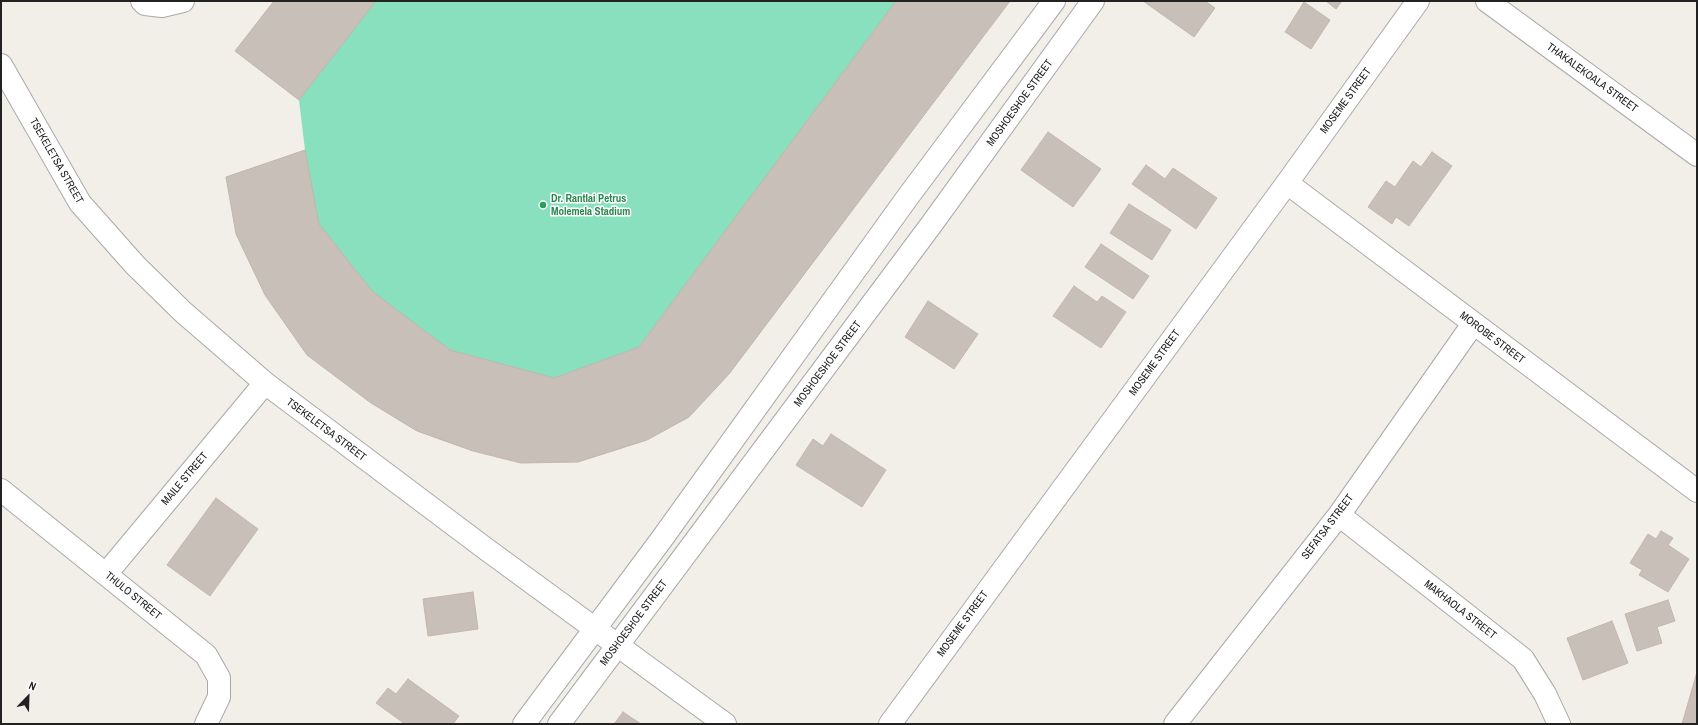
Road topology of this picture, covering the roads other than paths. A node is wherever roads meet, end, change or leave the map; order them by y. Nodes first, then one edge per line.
1 (142, 1) edge
2 (183, 1) edge
3 (1054, 1) edge
4 (1093, 1) edge
5 (1418, 1) edge
6 (1488, 1) edge
7 (1, 65) edge
8 (1697, 156) edge
9 (1287, 183) junction
10 (1473, 324) junction
11 (265, 384) junction
12 (1, 490) edge
13 (1697, 491) edge
14 (1339, 515) junction
15 (106, 574) junction
16 (595, 629) junction
17 (617, 646) junction
18 (206, 724) edge
19 (524, 724) edge
20 (559, 724) edge
21 (725, 724) edge
22 (890, 724) edge
23 (1175, 724) edge
24 (1559, 724) edge

1 - 2 street
3 - 16 street
4 - 17 street, MOSHOESHOE STREET
5 - 9 street, MOSEME STREET
6 - 8 street, THAKALEKOALA STREET
7 - 11 street, TSEKELETSA STREET
9 - 10 street, MOROBE STREET
9 - 22 street, MOSEME STREET
10 - 13 street, MOROBE STREET
10 - 14 street, SEFATSA STREET
11 - 15 street, MAILE STREET
11 - 16 street, TSEKELETSA STREET
12 - 15 street, THULO STREET
14 - 23 street, SEFATSA STREET
14 - 24 street, MAKHAOLA STREET
15 - 18 street, THULO STREET
16 - 17 street, TSEKELETSA STREET
16 - 19 street
17 - 20 street, MOSHOESHOE STREET
17 - 21 street, TSEKELETSA STREET

